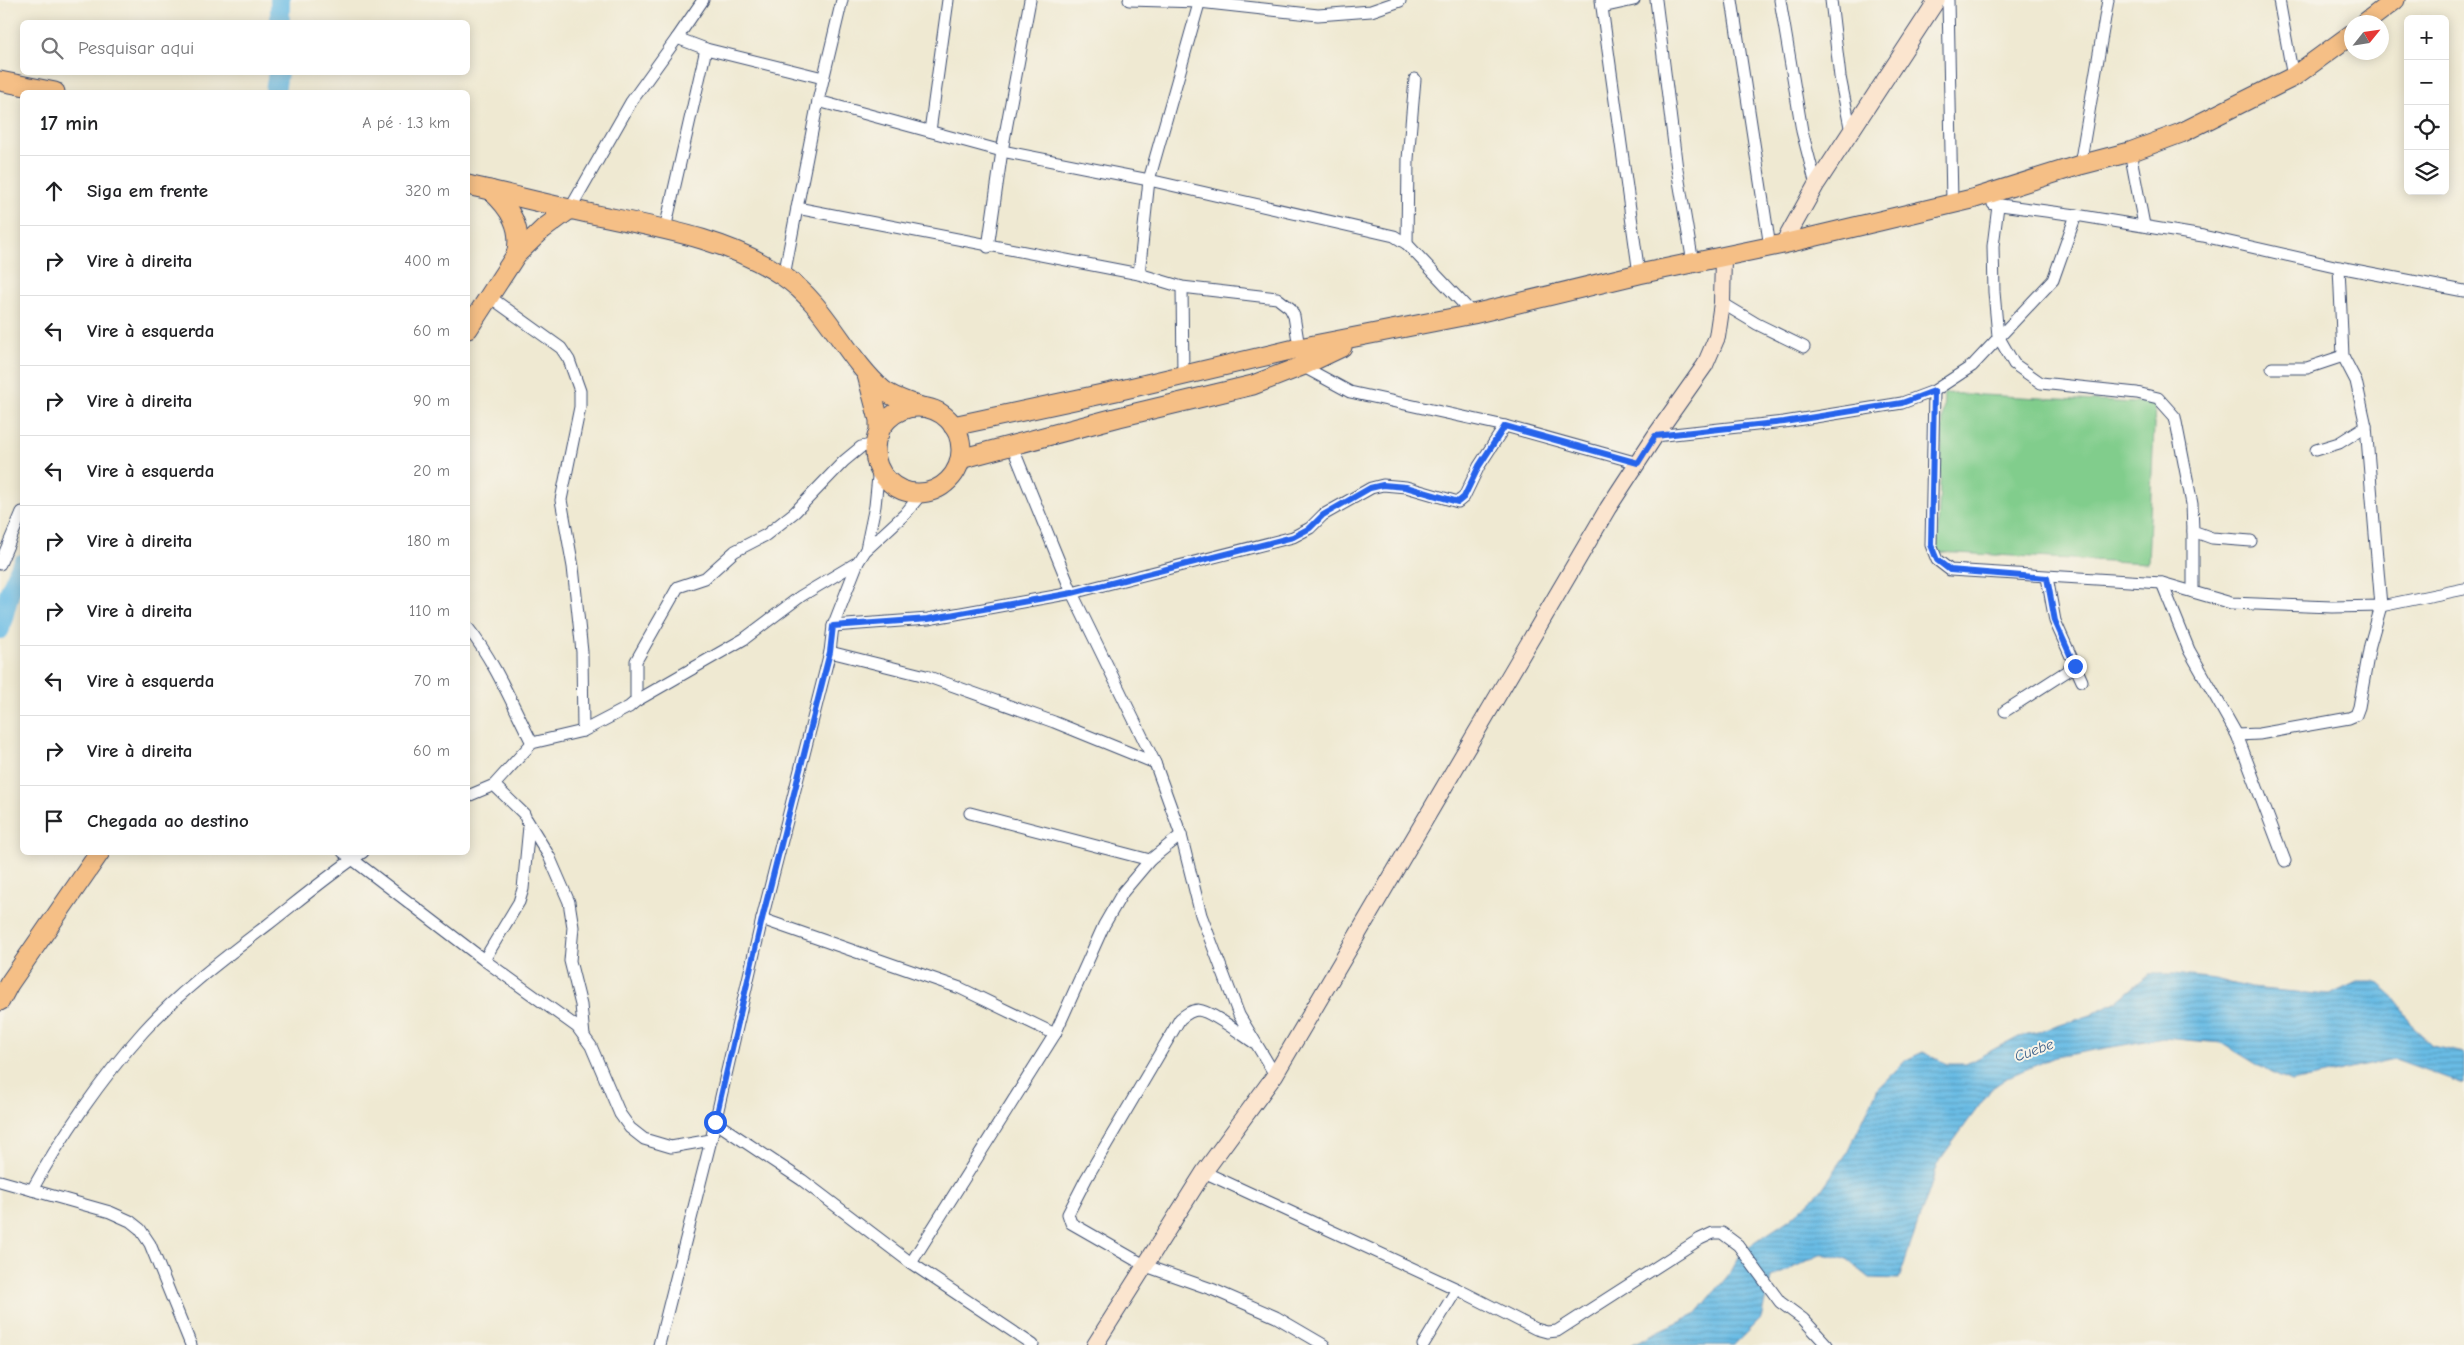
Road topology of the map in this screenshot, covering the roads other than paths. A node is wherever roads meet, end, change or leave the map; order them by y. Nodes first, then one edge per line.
1 (703, 0) edge
2 (842, 0) edge
3 (948, 0) edge
4 (1030, 0) edge
5 (1128, 0) edge
6 (1634, 0) edge
7 (1656, 0) edge
8 (1732, 0) edge
9 (1780, 0) edge
10 (1830, 0) edge
11 (1948, 0) edge
12 (2108, 0) edge
13 (2279, 0) edge
14 (2395, 0) edge
15 (1200, 1) edge
16 (1400, 2) dead end
17 (1602, 3) edge
18 (1931, 4) edge
19 (2375, 15) edge
20 (678, 38) junction
21 (2344, 40) edge
22 (706, 49) junction
23 (2293, 77) junction
24 (823, 78) junction
25 (1415, 80) dead end
26 (0, 81) edge
27 (45, 90) edge
28 (818, 102) junction
29 (930, 131) junction
30 (1851, 132) junction
31 (1002, 151) junction
32 (2130, 152) junction
33 (2080, 165) junction
34 (1149, 180) junction
35 (470, 185) edge
36 (1816, 185) junction
37 (490, 190) junction
38 (1972, 198) junction
39 (1952, 202) junction
40 (1998, 206) junction
41 (796, 208) junction
42 (570, 209) junction
43 (2076, 215) junction
44 (2144, 225) junction
45 (665, 230) junction
46 (1407, 244) junction
47 (1776, 246) junction
48 (988, 247) junction
49 (516, 255) junction
50 (1723, 257) junction
51 (1693, 263) junction
52 (2339, 267) junction
53 (1139, 274) junction
54 (1639, 274) junction
55 (784, 276) junction
56 (1182, 287) junction
57 (2464, 291) edge
58 (490, 297) junction
59 (1722, 303) junction
60 (1473, 314) junction
61 (470, 326) edge
62 (1998, 336) junction
63 (1804, 346) dead end
64 (2344, 356) junction
65 (1300, 357) junction
66 (2272, 368) dead end
67 (867, 374) junction
68 (1183, 375) junction
69 (1934, 391) junction
70 (920, 407) junction
71 (953, 426) junction
72 (1505, 426) junction
73 (2366, 426) junction
74 (1655, 436) junction
75 (877, 439) junction
76 (1012, 446) junction
77 (2316, 450) dead end
78 (960, 459) junction
79 (1638, 463) junction
80 (879, 467) junction
81 (922, 493) junction
82 (20, 517) edge
83 (2193, 531) junction
84 (2251, 541) dead end
85 (865, 551) junction
86 (858, 562) junction
87 (0, 564) edge
88 (2047, 578) junction
89 (2162, 583) junction
90 (2464, 589) edge
91 (2192, 592) junction
92 (1072, 593) junction
93 (2381, 606) junction
94 (833, 626) junction
95 (470, 631) edge
96 (830, 652) junction
97 (2075, 666) junction
98 (2082, 681) dead end
99 (636, 701) junction
100 (2005, 711) dead end
101 (584, 731) junction
102 (2237, 734) junction
103 (532, 743) junction
104 (1155, 763) junction
105 (494, 785) junction
106 (470, 795) edge
107 (970, 813) dead end
108 (528, 820) junction
109 (1181, 835) junction
110 (98, 855) edge
111 (348, 856) edge
112 (1150, 860) junction
113 (2285, 861) dead end
114 (762, 919) junction
115 (484, 960) junction
116 (4, 981) edge
117 (0, 1001) edge
118 (1055, 1034) junction
119 (584, 1036) junction
120 (1256, 1044) junction
121 (1275, 1075) junction
122 (715, 1122) junction
123 (711, 1140) junction
124 (1204, 1172) junction
125 (0, 1181) edge
126 (32, 1190) junction
127 (911, 1263) junction
128 (1146, 1266) junction
129 (1457, 1289) junction
130 (191, 1345) edge
131 (659, 1345) edge
132 (1033, 1345) edge
133 (1095, 1345) edge
134 (1324, 1345) edge
135 (1423, 1345) edge
136 (1827, 1345) edge

1 - 20 street
2 - 24 street
3 - 29 street
4 - 31 street
5 - 15 street
6 - 17 street
7 - 51 street
8 - 47 street
9 - 36 street
10 - 30 street
11 - 39 street
12 - 33 street
13 - 23 street
14 - 19 main road
15 - 16 street
15 - 34 street
17 - 54 street
18 - 30 main road
20 - 22 street
20 - 42 street
21 - 23 main road
22 - 24 street
22 - 45 street
23 - 32 main road
24 - 28 street
25 - 46 street
26 - 27 main road
28 - 29 street
28 - 41 street
29 - 31 street
30 - 36 main road
31 - 34 street
31 - 48 street
32 - 33 main road
32 - 44 street
33 - 38 main road
34 - 46 street
34 - 53 street
35 - 37 main road
36 - 47 main road
37 - 42 main road
37 - 49 main road
38 - 39 main road
38 - 40 street
39 - 47 main road
40 - 43 street
40 - 62 street
41 - 48 street
41 - 55 street
42 - 45 main road
42 - 49 main road
43 - 44 street
43 - 62 street
44 - 52 street
45 - 55 main road
46 - 60 street
47 - 50 main road
48 - 53 street
49 - 58 main road
50 - 51 main road
50 - 59 main road
51 - 54 main road
52 - 57 street
52 - 64 street
53 - 56 street
54 - 60 main road
55 - 67 main road
56 - 65 street
56 - 68 street
58 - 61 main road
58 - 101 street
59 - 63 street
59 - 74 main road
60 - 65 main road
62 - 69 street
62 - 83 street
64 - 66 street
64 - 73 street
65 - 68 main road
65 - 72 street
65 - 76 main road
67 - 70 main road
67 - 75 main road
68 - 71 main road
69 - 74 street
69 - 88 street
70 - 71 main road
70 - 75 main road
71 - 78 main road
72 - 79 street
72 - 92 street
73 - 77 street
73 - 93 street
74 - 79 main road
75 - 80 main road
75 - 99 street
76 - 78 main road
76 - 92 street
78 - 81 main road
79 - 121 main road
80 - 81 main road
80 - 85 street
81 - 85 street
82 - 87 street
83 - 84 street
83 - 91 street
85 - 86 street
86 - 94 street
86 - 99 street
88 - 89 street
88 - 97 street
89 - 91 street
89 - 102 street
90 - 93 street
91 - 93 street
92 - 94 street
92 - 104 street
93 - 102 street
94 - 96 street
95 - 103 street
96 - 104 street
96 - 114 street
97 - 98 street
97 - 100 street
99 - 101 street
101 - 103 street
102 - 113 street
103 - 105 street
104 - 109 street
105 - 106 street
105 - 108 street
107 - 112 street
108 - 115 street
108 - 119 street
109 - 112 street
109 - 120 street
110 - 116 main road
111 - 115 street
111 - 126 street
112 - 118 street
114 - 118 street
114 - 122 street
115 - 119 street
116 - 117 main road
118 - 127 street
119 - 123 street
120 - 121 street
120 - 128 street
121 - 124 main road
122 - 123 street
122 - 127 street
123 - 131 street
124 - 128 main road
124 - 129 street
125 - 126 street
126 - 130 street
127 - 132 street
128 - 133 main road
128 - 134 street
129 - 135 street
129 - 136 street

